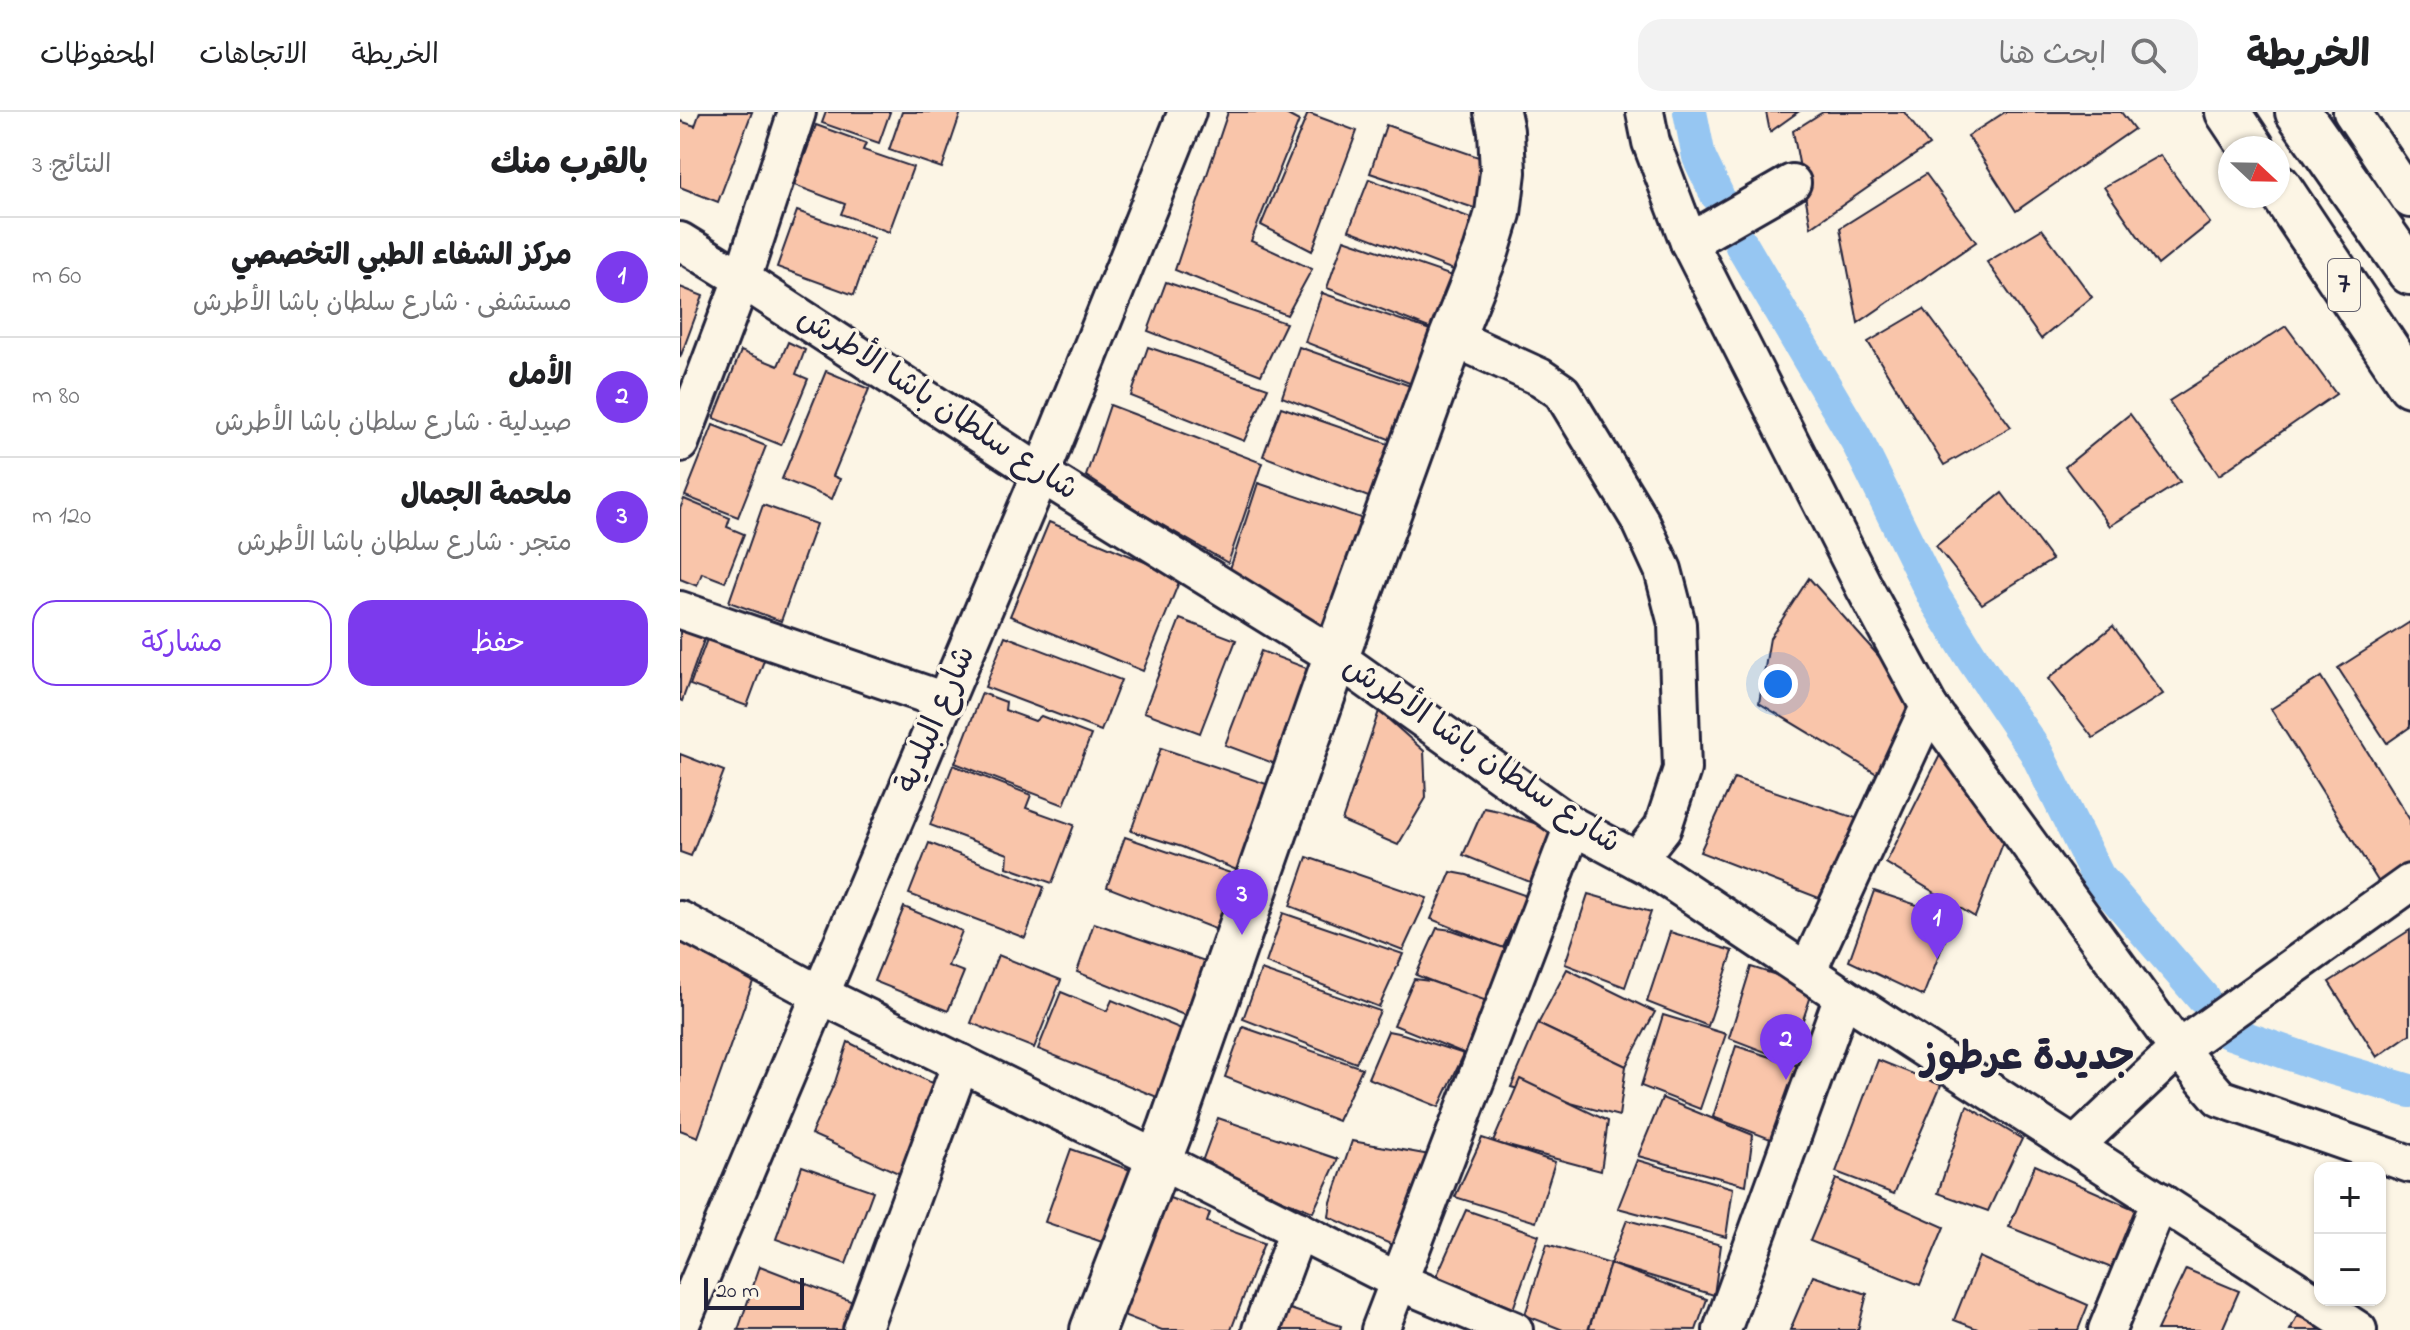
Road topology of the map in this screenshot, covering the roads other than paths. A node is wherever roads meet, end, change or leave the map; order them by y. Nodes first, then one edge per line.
1 (797, 112) edge
2 (1497, 112) edge
3 (1645, 112) edge
4 (2228, 112) edge
5 (2298, 112) edge
6 (2352, 112) edge
7 (1181, 114) edge
8 (2244, 136) edge
9 (1792, 183) dead end
10 (2410, 199) edge
11 (2290, 204) edge
12 (680, 241) edge
13 (1689, 242) junction
14 (2410, 272) edge
15 (742, 279) junction
16 (1452, 337) junction
17 (2410, 384) edge
18 (680, 443) edge
19 (1041, 474) junction
20 (680, 610) edge
21 (1336, 657) junction
22 (945, 701) junction
23 (1929, 707) junction
24 (1573, 826) junction
25 (1637, 860) junction
26 (2410, 883) edge
27 (680, 920) edge
28 (1807, 972) junction
29 (821, 995) junction
30 (1843, 996) junction
31 (2178, 1049) junction
32 (961, 1063) junction
33 (2075, 1146) junction
34 (1157, 1159) junction
35 (2410, 1164) edge
36 (2160, 1201) junction
37 (1298, 1230) junction
38 (1400, 1282) junction
39 (680, 1326) edge
40 (862, 1330) edge
41 (1093, 1330) edge
42 (1261, 1330) edge
43 (1380, 1330) edge
44 (1514, 1330) edge
45 (1722, 1330) edge
46 (2107, 1330) edge
47 (2358, 1330) edge

1 - 15 street
2 - 16 street
3 - 13 street
4 - 8 street
5 - 14 street, 7
6 - 10 street
7 - 19 street, شارع البلدية
9 - 13 street
11 - 17 street, 7
12 - 15 street, شارع سلطان باشا الأطرش
13 - 23 street
15 - 18 street
15 - 19 street, شارع سلطان باشا الأطرش
16 - 21 street
16 - 25 street
19 - 21 street, شارع سلطان باشا الأطرش
19 - 22 street, شارع البلدية
20 - 22 street
21 - 24 street, شارع سلطان باشا الأطرش
21 - 34 street
22 - 29 street, شارع البلدية
23 - 28 street
23 - 31 street
24 - 25 street, شارع سلطان باشا الأطرش
24 - 38 street
25 - 28 street, شارع سلطان باشا الأطرش
26 - 31 street
27 - 29 street
28 - 30 street, شارع سلطان باشا الأطرش
29 - 32 street
29 - 39 street, شارع البلدية
30 - 33 street, شارع سلطان باشا الأطرش
30 - 45 street
31 - 33 street
31 - 35 street
32 - 34 street
32 - 40 street
33 - 36 street, شارع سلطان باشا الأطرش
34 - 37 street
34 - 41 street
36 - 46 street
36 - 47 street, شارع سلطان باشا الأطرش
37 - 38 street
37 - 42 street
38 - 43 street
38 - 44 street

